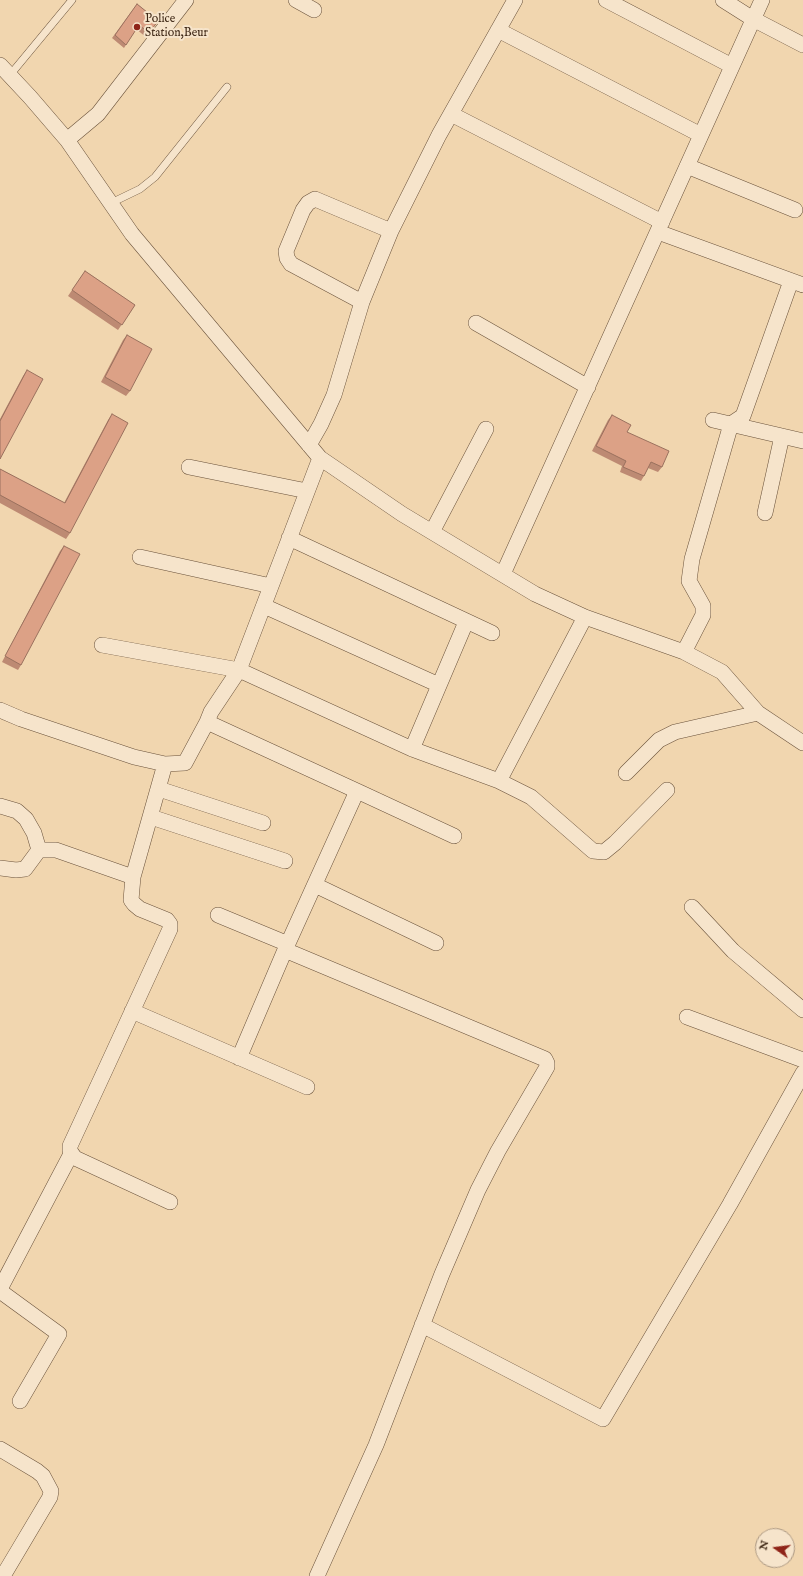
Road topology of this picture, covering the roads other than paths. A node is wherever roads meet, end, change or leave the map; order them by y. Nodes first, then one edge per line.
1 (72, 0) edge
2 (186, 0) edge
3 (296, 0) edge
4 (515, 0) edge
5 (606, 0) edge
6 (724, 0) edge
7 (762, 0) edge
8 (314, 10) dead end
9 (753, 19) junction
10 (498, 30) junction
11 (803, 45) edge
12 (732, 66) junction
13 (5, 70) edge
14 (227, 87) dead end
15 (451, 114) junction
16 (701, 135) junction
17 (67, 140) junction
18 (687, 166) junction
19 (111, 203) junction
20 (795, 210) dead end
21 (660, 227) junction
22 (391, 231) junction
23 (797, 283) edge
24 (362, 302) junction
25 (476, 323) dead end
26 (588, 387) junction
27 (713, 420) dead end
28 (731, 424) junction
29 (486, 429) dead end
30 (782, 436) junction
31 (803, 441) edge
32 (309, 445) junction
33 (320, 458) junction
34 (189, 468) dead end
35 (307, 491) junction
36 (765, 513) dead end
37 (432, 532) junction
38 (289, 538) junction
39 (140, 556) dead end
40 (503, 574) junction
41 (271, 586) junction
42 (264, 606) junction
43 (586, 618) junction
44 (466, 622) junction
45 (492, 633) dead end
46 (102, 645) dead end
47 (684, 652) junction
48 (239, 670) junction
49 (439, 685) junction
50 (0, 710) edge
51 (758, 713) junction
52 (207, 722) junction
53 (803, 743) edge
54 (412, 749) junction
55 (165, 764) junction
56 (626, 773) dead end
57 (499, 781) junction
58 (159, 789) junction
59 (667, 790) dead end
60 (357, 791) junction
61 (0, 806) edge
62 (151, 817) junction
63 (263, 823) dead end
64 (454, 836) dead end
65 (39, 850) junction
66 (285, 861) dead end
67 (0, 868) edge
68 (134, 877) junction
69 (315, 885) junction
70 (692, 907) dead end
71 (218, 915) dead end
72 (436, 943) dead end
73 (286, 947) junction
74 (803, 1010) edge
75 (132, 1011) junction
76 (686, 1017) dead end
77 (238, 1058) junction
78 (803, 1060) edge
79 (803, 1073) edge
80 (307, 1087) dead end
81 (71, 1154) junction
82 (170, 1202) dead end
83 (0, 1290) edge
84 (422, 1325) junction
85 (20, 1401) dead end
86 (0, 1449) edge
87 (3, 1576) edge
88 (317, 1576) edge

1 - 13 lane
2 - 17 street
3 - 8 street
4 - 10 street
5 - 12 street
6 - 9 street
7 - 9 street
9 - 11 street
9 - 12 street
10 - 15 street
10 - 16 street
12 - 16 street
13 - 17 street
14 - 19 lane
15 - 21 street
15 - 22 street
16 - 18 street
17 - 19 street
18 - 20 street
18 - 21 street
19 - 32 street
21 - 23 street
21 - 26 street
22 - 24 street
22 - 24 street
23 - 28 street
24 - 32 street
25 - 26 street
26 - 40 street
27 - 28 street
28 - 30 street
28 - 47 street
29 - 37 street
30 - 31 street
30 - 36 street
32 - 33 street
33 - 35 street
33 - 37 street
34 - 35 street
35 - 38 street
37 - 40 street
38 - 41 street
38 - 44 street
39 - 41 street
40 - 43 street
41 - 42 street
42 - 48 street
42 - 49 street
43 - 47 street
43 - 57 street
44 - 45 street
44 - 49 street
46 - 48 street
47 - 51 street
48 - 52 street
48 - 54 street
49 - 54 street
50 - 55 street
51 - 53 street
51 - 56 street
52 - 55 street
52 - 60 street
54 - 57 street
55 - 58 street
57 - 59 street
58 - 62 street
58 - 63 street
60 - 64 street
60 - 69 street
61 - 65 street
62 - 66 street
62 - 68 street
65 - 67 street
65 - 68 street
68 - 75 street
69 - 72 street
69 - 73 street
70 - 74 street
71 - 73 street
73 - 77 street
73 - 84 street
75 - 77 street
75 - 81 street
76 - 78 street
77 - 80 street
79 - 84 street
81 - 82 street
81 - 83 street
83 - 85 street
84 - 88 street
86 - 87 street

